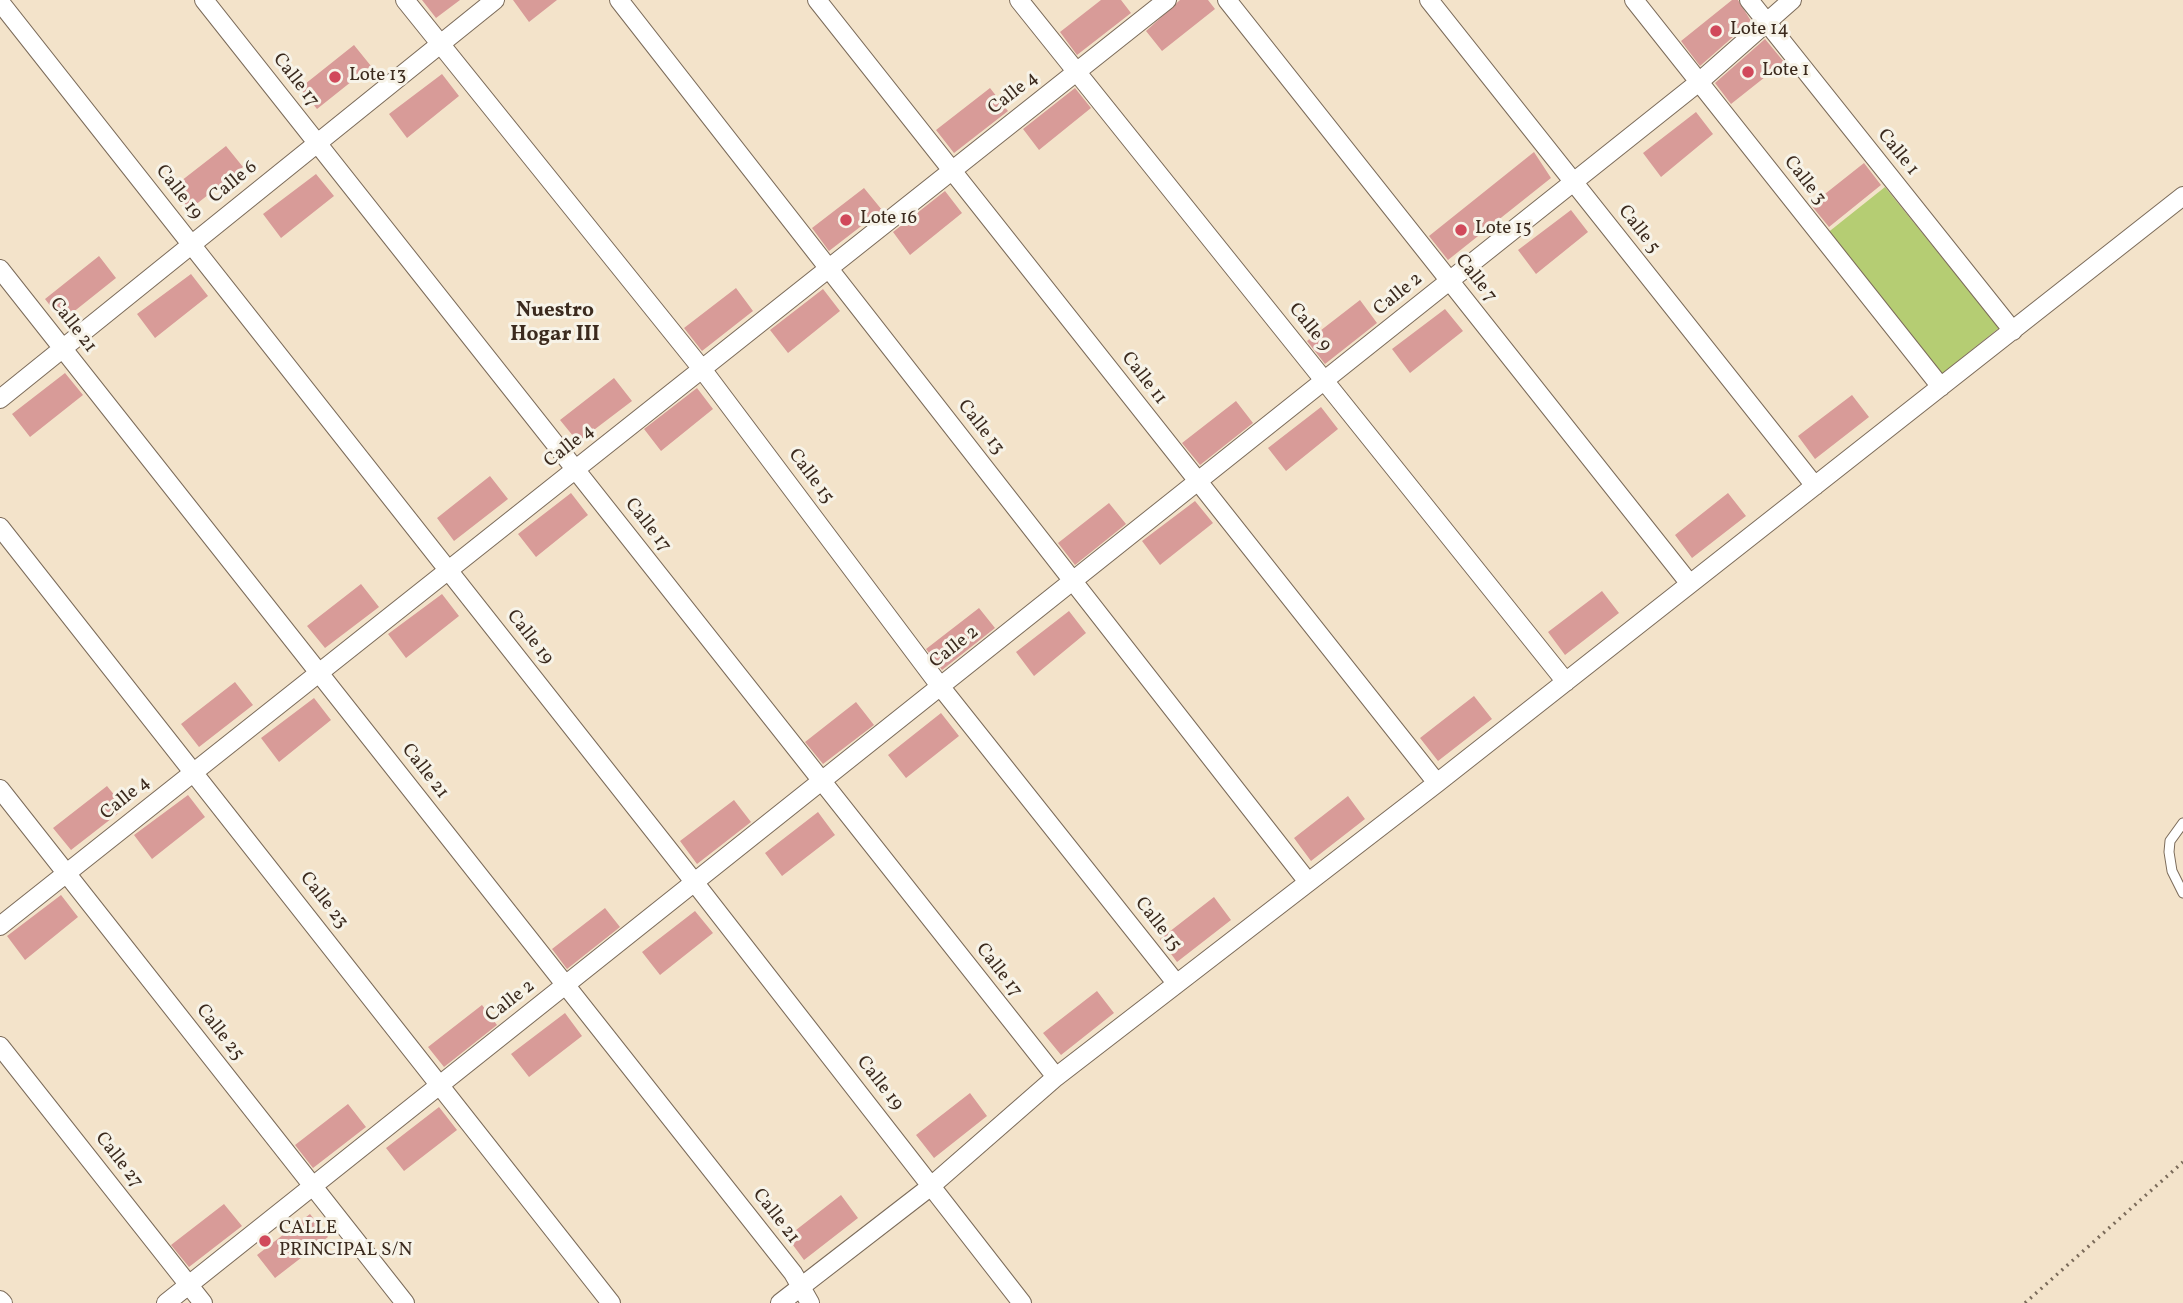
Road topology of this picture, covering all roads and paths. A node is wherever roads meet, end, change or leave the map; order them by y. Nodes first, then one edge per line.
1 (204, 0) edge
2 (405, 0) edge
3 (495, 0) edge
4 (619, 0) edge
5 (817, 0) edge
6 (1019, 0) edge
7 (1167, 0) edge
8 (1227, 0) edge
9 (1429, 0) edge
10 (1634, 0) edge
11 (1749, 0) edge
12 (1792, 0) edge
13 (0, 2) edge
14 (1768, 24) junction
15 (441, 44) junction
16 (1076, 72) junction
17 (1699, 82) junction
18 (317, 143) junction
19 (952, 170) junction
20 (1574, 183) junction
21 (2183, 196) edge
22 (192, 245) junction
23 (828, 268) junction
24 (0, 269) edge
25 (1450, 281) junction
26 (2012, 331) junction
27 (63, 348) junction
28 (702, 369) junction
29 (1324, 381) junction
30 (1941, 387) junction
31 (0, 399) edge
32 (575, 469) junction
33 (1198, 482) junction
34 (1815, 486) junction
35 (0, 527) edge
36 (448, 570) junction
37 (1073, 582) junction
38 (1690, 584) junction
39 (319, 673) junction
40 (1566, 682) junction
41 (940, 686) junction
42 (194, 772) junction
43 (822, 782) junction
44 (1437, 783) junction
45 (0, 789) edge
46 (2183, 823) edge
47 (66, 874) junction
48 (1308, 882) junction
49 (695, 883) junction
50 (2183, 893) edge
51 (0, 926) edge
52 (1177, 984) junction
53 (566, 985) junction
54 (0, 1046) edge
55 (1056, 1077) junction
56 (442, 1084) junction
57 (2183, 1162) edge
58 (313, 1186) junction
59 (930, 1187) junction
60 (189, 1284) junction
61 (802, 1287) junction
62 (166, 1303) edge
63 (203, 1303) edge
64 (405, 1303) edge
65 (611, 1303) edge
66 (780, 1303) edge
67 (810, 1303) edge
68 (1021, 1303) edge
69 (2025, 1303) edge

1 - 18 street, Calle 17
2 - 15 street, Calle 15
3 - 15 street, Calle 6
4 - 23 street, Calle 13
5 - 19 street, Calle 11
6 - 16 street, Calle 9
7 - 16 street, Calle 4
8 - 25 street, Calle 7
9 - 20 street, Calle 5
10 - 17 street, Calle 3
11 - 14 street, Calle 1
12 - 14 street, Calle 2
13 - 22 street, Calle 19
14 - 17 street, Calle 2
14 - 26 street, Calle 1
15 - 18 street, Calle 6
15 - 28 street, Calle 15
16 - 19 street, Calle 4
16 - 29 street, Calle 9
17 - 20 street, Calle 2
17 - 30 street, Calle 3
18 - 22 street, Calle 6
18 - 32 street, Calle 17
19 - 23 street, Calle 4
19 - 33 street, Calle 11
20 - 25 street, Calle 2
20 - 34 street, Calle 5
21 - 26 street
22 - 27 street, Calle 6
22 - 36 street, Calle 19
23 - 28 street, Calle 4
23 - 37 street, Calle 13
24 - 27 street, Calle 21
25 - 29 street, Calle 2
25 - 38 street, Calle 7
26 - 30 street
27 - 31 street, Calle 6
27 - 39 street, Calle 21
28 - 32 street, Calle 4
28 - 41 street, Calle 15
29 - 33 street, Calle 2
29 - 40 street, Calle 9
30 - 34 street
32 - 36 street, Calle 4
32 - 43 street, Calle 17
33 - 37 street, Calle 2
33 - 44 street, Calle 11
34 - 38 street
35 - 42 street, Calle 23
36 - 39 street, Calle 4
36 - 49 street, Calle 19
37 - 41 street, Calle 2
37 - 48 street, Calle 13
38 - 40 street
39 - 42 street, Calle 4
39 - 53 street, Calle 21
40 - 44 street
41 - 43 street, Calle 2
41 - 52 street, Calle 15
42 - 47 street, Calle 4
42 - 56 street, Calle 23
43 - 49 street, Calle 2
43 - 55 street, Calle 17
44 - 48 street
45 - 47 street, Calle 25
46 - 50 lane
47 - 51 street, Calle 4
47 - 58 street, Calle 25
48 - 52 street
49 - 53 street, Calle 2
49 - 59 street, Calle 19
52 - 55 street
53 - 56 street, Calle 2
53 - 61 street, Calle 21
54 - 60 street, Calle 27
55 - 59 street
56 - 58 street, Calle 2
56 - 65 street, Calle 23
57 - 69 path
58 - 60 street, Calle 2
58 - 64 street, Calle 25
59 - 61 street
59 - 68 street, Calle 19
60 - 62 street, Calle 2
60 - 63 street, Calle 27
61 - 66 street
61 - 67 street, Calle 21

